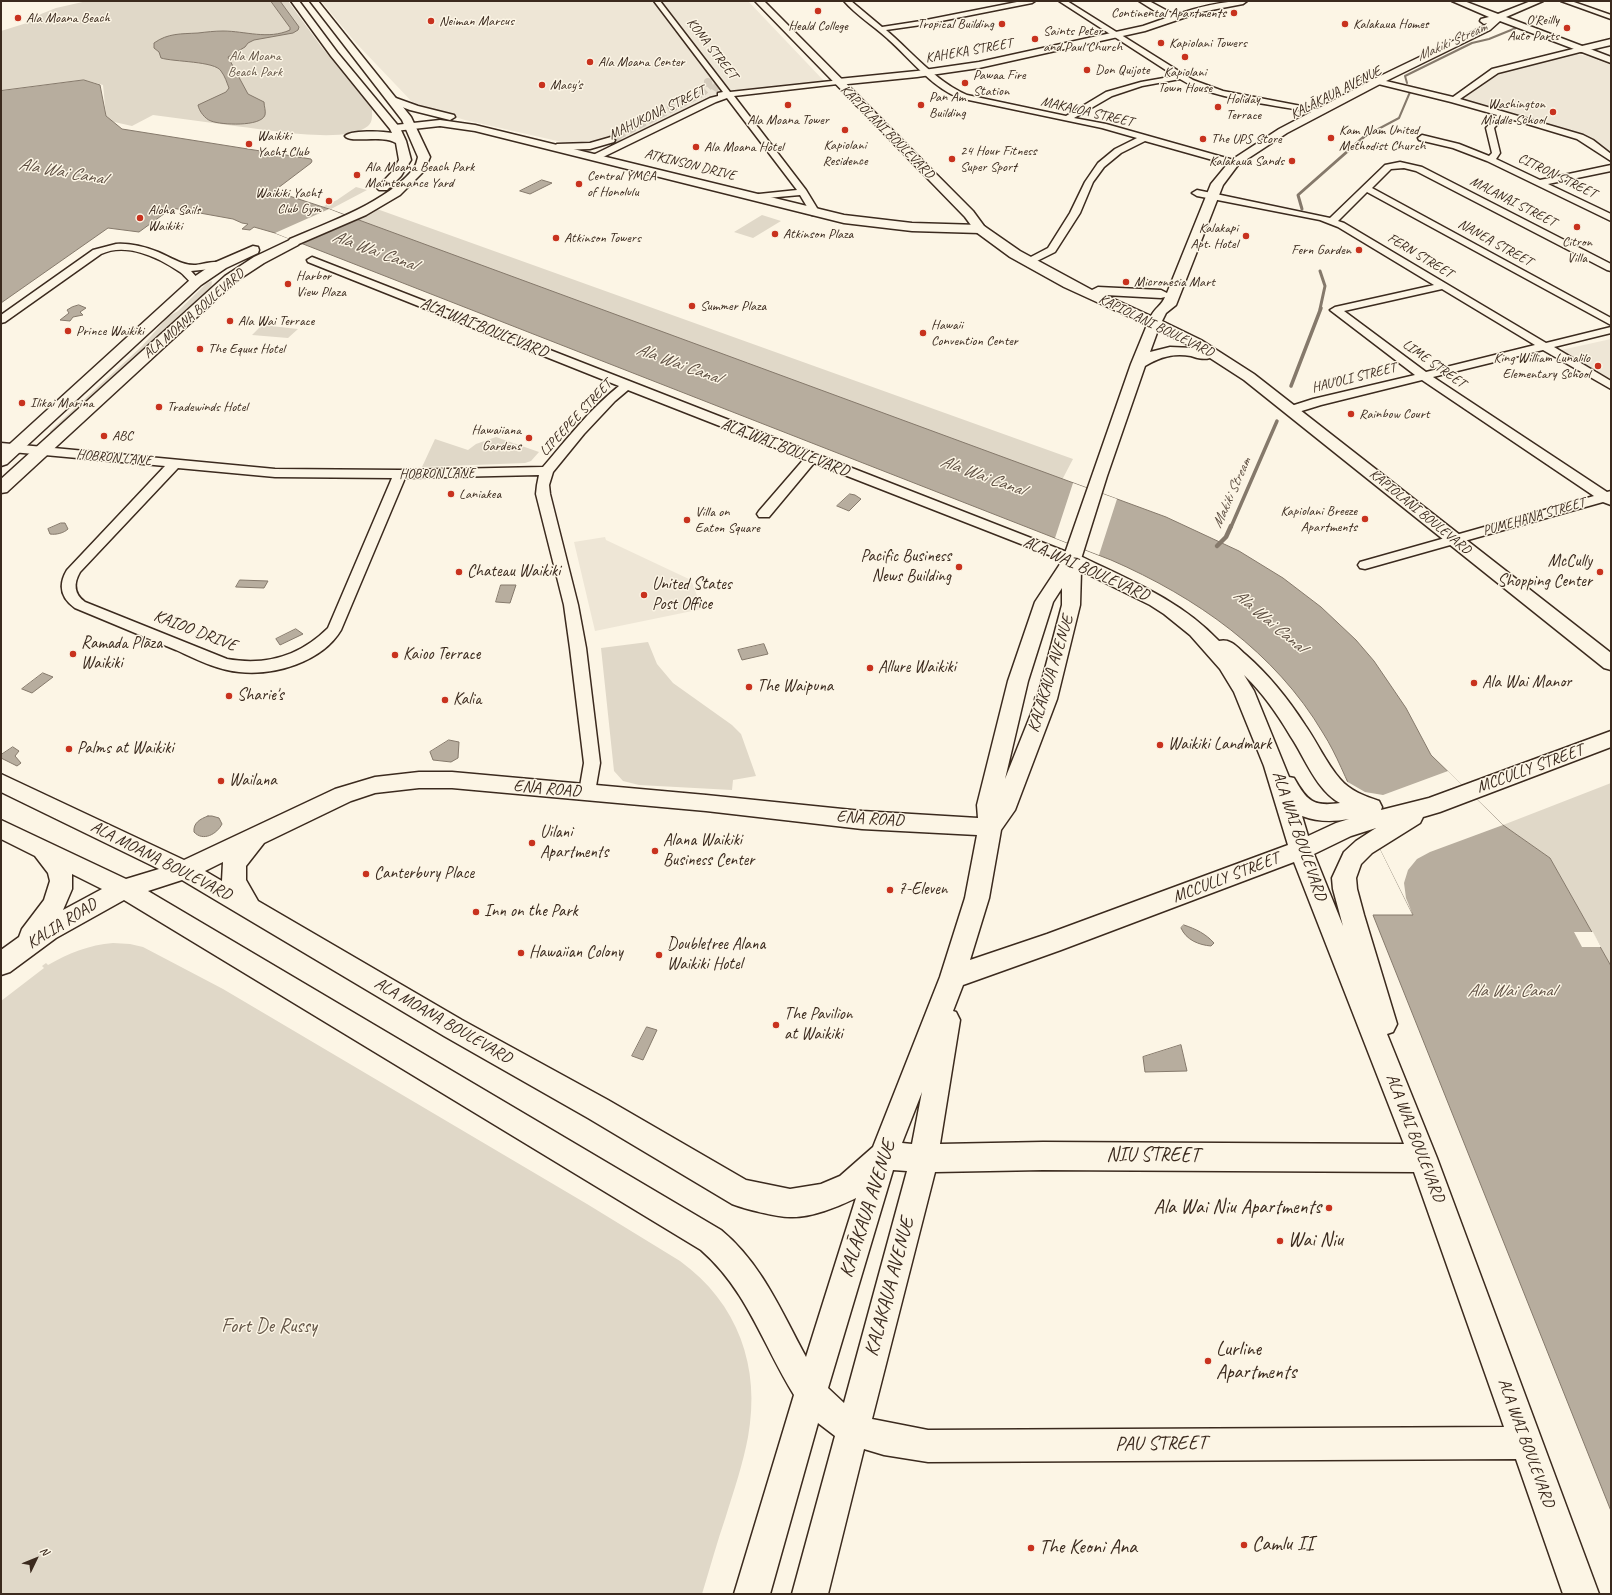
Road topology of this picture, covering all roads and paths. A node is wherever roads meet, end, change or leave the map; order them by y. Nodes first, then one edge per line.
1 (295, 1) edge
2 (314, 1) edge
3 (657, 1) edge
4 (759, 1) edge
5 (847, 1) edge
6 (1032, 1) edge
7 (1062, 1) edge
8 (1143, 1) edge
9 (1243, 1) edge
10 (1456, 1) edge
11 (1539, 1) edge
12 (1564, 1) edge
13 (1468, 6) junction
14 (1499, 17) junction
15 (1611, 17) edge
16 (1173, 18) junction
17 (1476, 22) dead end
18 (1488, 28) junction
19 (880, 29) junction
20 (1530, 29) junction
21 (1116, 35) junction
22 (1611, 42) edge
23 (1581, 49) junction
24 (1611, 60) edge
25 (928, 73) junction
26 (1180, 77) junction
27 (1365, 78) junction
28 (1378, 81) junction
29 (838, 82) junction
30 (719, 89) tunnel mouth
31 (705, 95) tunnel mouth
32 (730, 95) junction
33 (393, 100) junction
34 (1454, 100) junction
35 (1304, 108) junction
36 (1319, 112) junction
37 (384, 114) junction
38 (1502, 115) junction
39 (1067, 119) junction
40 (412, 127) junction
41 (395, 128) junction
42 (475, 128) junction
43 (1260, 133) dead end
44 (1144, 138) junction
45 (1422, 138) dead end
46 (401, 141) junction
47 (420, 146) junction
48 (557, 147) junction
49 (1234, 149) dead end
50 (590, 155) junction
51 (1611, 158) edge
52 (1220, 159) junction
53 (1490, 159) junction
54 (1234, 163) junction
55 (1611, 168) edge
56 (1212, 169) dead end
57 (1204, 180) dead end
58 (1538, 183) junction
59 (1366, 188) junction
60 (803, 192) junction
61 (1212, 196) junction
62 (759, 197) junction
63 (1195, 199) joint
64 (815, 213) junction
65 (1608, 214) edge
66 (1332, 221) junction
67 (980, 230) junction
68 (312, 260) dead end
69 (170, 262) junction
70 (1029, 262) junction
71 (221, 265) junction
72 (1611, 268) edge
73 (1168, 273) dead end
74 (196, 282) junction
75 (1443, 286) junction
76 (1083, 290) junction
77 (1161, 294) junction
78 (1157, 316) junction
79 (1, 320) edge
80 (1611, 322) edge
81 (1611, 330) edge
82 (1545, 346) junction
83 (1220, 358) junction
84 (1138, 364) junction
85 (1424, 376) junction
86 (627, 385) junction
87 (1611, 386) edge
88 (1292, 410) junction
89 (8, 447) edge
90 (43, 451) junction
91 (811, 458) junction
92 (1, 461) edge
93 (175, 463) junction
94 (547, 471) junction
95 (400, 474) junction
96 (1, 488) edge
97 (1609, 497) edge
98 (764, 514) dead end
99 (1455, 540) junction
100 (1072, 559) junction
101 (1365, 565) dead end
102 (1157, 601) junction
103 (1611, 663) edge
104 (1611, 739) edge
105 (1275, 766) junction
106 (1, 782) edge
107 (587, 792) junction
108 (1432, 806) junction
109 (1352, 811) junction
110 (990, 827) junction
111 (1, 829) edge
112 (263, 832) junction
113 (43, 850) junction
114 (1302, 850) junction
115 (184, 870) junction
116 (125, 889) junction
117 (249, 908) junction
118 (8, 959) edge
119 (954, 977) junction
120 (883, 1156) junction
121 (924, 1158) junction
122 (1423, 1158) junction
123 (811, 1391) junction
124 (852, 1428) junction
125 (1527, 1442) junction
126 (752, 1594) edge
127 (810, 1594) edge
128 (1581, 1594) edge

1 - 37 main road, ALA MOANA BOULEVARD
2 - 33 main road, ALA MOANA BOULEVARD
3 - 32 street, KONA STREET
4 - 29 main road, KAPIOLANI BOULEVARD
5 - 19 street, MAKALOA STREET
6 - 19 street
7 - 21 street
8 - 16 main road
9 - 16 main road, KAHEKA STREET
10 - 13 main road
11 - 14 main road, KALĀKAUA AVENUE
12 - 15 street
13 - 14 main road
13 - 17 main road
14 - 18 main road, KALĀKAUA AVENUE
14 - 20 main road
14 - 27 main road, KALĀKAUA AVENUE
16 - 21 main road, KAHEKA STREET
18 - 20 main road
18 - 28 main road, KALĀKAUA AVENUE
19 - 25 street, MAKALOA STREET
20 - 23 main road
21 - 25 main road, KAHEKA STREET
21 - 26 street
22 - 23 main road
23 - 24 main road
23 - 34 street
25 - 29 main road, KAHEKA STREET
25 - 39 street, MAKALOA STREET
26 - 35 street
26 - 39 street
27 - 28 street
27 - 35 main road, KALĀKAUA AVENUE
28 - 34 street
28 - 36 main road, KALĀKAUA AVENUE
29 - 32 street, MAHUKONA STREET
29 - 67 main road, KAPIOLANI BOULEVARD
30 - 32 street, KONA STREET
31 - 32 street, MAHUKONA STREET
32 - 50 street, MAHUKONA STREET
32 - 60 street, KONA STREET
33 - 40 main road, ALA MOANA BOULEVARD
33 - 42 main road
34 - 38 street
35 - 36 street
35 - 43 main road, KALĀKAUA AVENUE
36 - 54 main road, KALĀKAUA AVENUE
37 - 41 main road, ALA MOANA BOULEVARD
37 - 46 main road
38 - 51 street
38 - 53 street
39 - 44 street, MAKALOA STREET
40 - 41 main road, ATKINSON DRIVE
40 - 42 main road, ATKINSON DRIVE
40 - 47 main road, ALA MOANA BOULEVARD
41 - 46 main road, ALA MOANA BOULEVARD
42 - 47 main road
42 - 48 main road, ATKINSON DRIVE
44 - 52 street, MAKALOA STREET
44 - 70 street
45 - 53 street, CITRON STREET
46 - 71 main road, ALA MOANA BOULEVARD
47 - 90 main road, ALA MOANA BOULEVARD
48 - 50 main road, ATKINSON DRIVE
48 - 50 street, MAHUKONA STREET
49 - 52 main road
50 - 62 main road, ATKINSON DRIVE
52 - 54 street, MAKALOA STREET
52 - 56 main road
53 - 58 street, CITRON STREET
54 - 61 main road, KALĀKAUA AVENUE
55 - 58 street
57 - 63 main road
58 - 65 street, CITRON STREET
59 - 66 street
59 - 72 street, MALANAI STREET
59 - 80 street, NANEA STREET
60 - 62 street
60 - 64 street, KONA STREET
61 - 63 street, FERN STREET
61 - 66 street, FERN STREET
61 - 78 main road, KALĀKAUA AVENUE
62 - 64 main road, ATKINSON DRIVE
64 - 67 main road, ATKINSON DRIVE
66 - 75 street, FERN STREET
67 - 70 main road, KAPIOLANI BOULEVARD
68 - 86 street, ALA WAI BOULEVARD
69 - 71 street
69 - 74 street
69 - 79 street
70 - 76 main road, KAPIOLANI BOULEVARD
71 - 74 main road, ALA MOANA BOULEVARD
73 - 77 main road, KALĀKAUA AVENUE
74 - 89 main road, ALA MOANA BOULEVARD
75 - 82 street, FERN STREET
75 - 85 street, LIME STREET
76 - 77 main road
76 - 78 main road, KAPIOLANI BOULEVARD
77 - 78 main road, KALĀKAUA AVENUE
78 - 83 main road, KAPIOLANI BOULEVARD
78 - 84 main road, KALĀKAUA AVENUE
81 - 82 street, HAU'OLI STREET
82 - 85 street, HAU'OLI STREET
82 - 87 street, FERN STREET
83 - 84 main road
83 - 88 main road, KAPIOLANI BOULEVARD
84 - 100 main road, KALĀKAUA AVENUE
85 - 88 street, HAU'OLI STREET
85 - 97 street, LIME STREET
86 - 91 street, ALA WAI BOULEVARD
86 - 94 street, LIPEEPEE STREET
88 - 99 main road, KAPIOLANI BOULEVARD
89 - 90 street, HOBRON LANE
89 - 92 main road, ALA MOANA BOULEVARD
90 - 93 street, HOBRON LANE
90 - 96 main road, ALA MOANA BOULEVARD
91 - 98 street
91 - 100 street, ALA WAI BOULEVARD
93 - 95 street, HOBRON LANE
93 - 95 street, KAIOO DRIVE
94 - 95 street, HOBRON LANE
94 - 107 street
97 - 99 street, PUMEHANA STREET
99 - 101 street, PUMEHANA STREET
99 - 103 main road, KAPIOLANI BOULEVARD
100 - 102 main road, ALA WAI BOULEVARD
100 - 110 main road, KALĀKAUA AVENUE
100 - 110 main road, KALĀKAUA AVENUE
102 - 105 main road, ALA WAI BOULEVARD
102 - 109 main road
104 - 108 main road, MCCULLY STREET
105 - 109 main road
105 - 114 main road, ALA WAI BOULEVARD
106 - 115 main road, ALA MOANA BOULEVARD
107 - 110 main road, ENA ROAD
107 - 112 main road, ENA ROAD
108 - 109 main road
108 - 109 main road, MCCULLY STREET
108 - 122 main road
109 - 114 main road, MCCULLY STREET
110 - 119 main road, KALĀKAUA AVENUE
111 - 113 main road
112 - 115 main road, ENA ROAD
112 - 117 main road
113 - 116 main road
113 - 118 main road
114 - 119 main road, MCCULLY STREET
114 - 122 main road, ALA WAI BOULEVARD
115 - 116 main road, ENA ROAD
115 - 117 main road, ALA MOANA BOULEVARD
116 - 118 main road, KALIA ROAD
116 - 123 main road
117 - 120 main road, ALA MOANA BOULEVARD
119 - 120 main road, KALĀKAUA AVENUE
119 - 121 main road, KALAKAUA AVENUE
120 - 121 main road, NIU STREET
120 - 123 main road, KALĀKAUA AVENUE
121 - 122 main road, NIU STREET
121 - 124 main road, KALAKAUA AVENUE
122 - 125 main road, ALA WAI BOULEVARD
123 - 124 main road, PAU STREET
123 - 126 main road, KALĀKAUA AVENUE
124 - 125 main road, PAU STREET
124 - 127 main road, KALAKAUA AVENUE
125 - 128 main road, ALA WAI BOULEVARD

